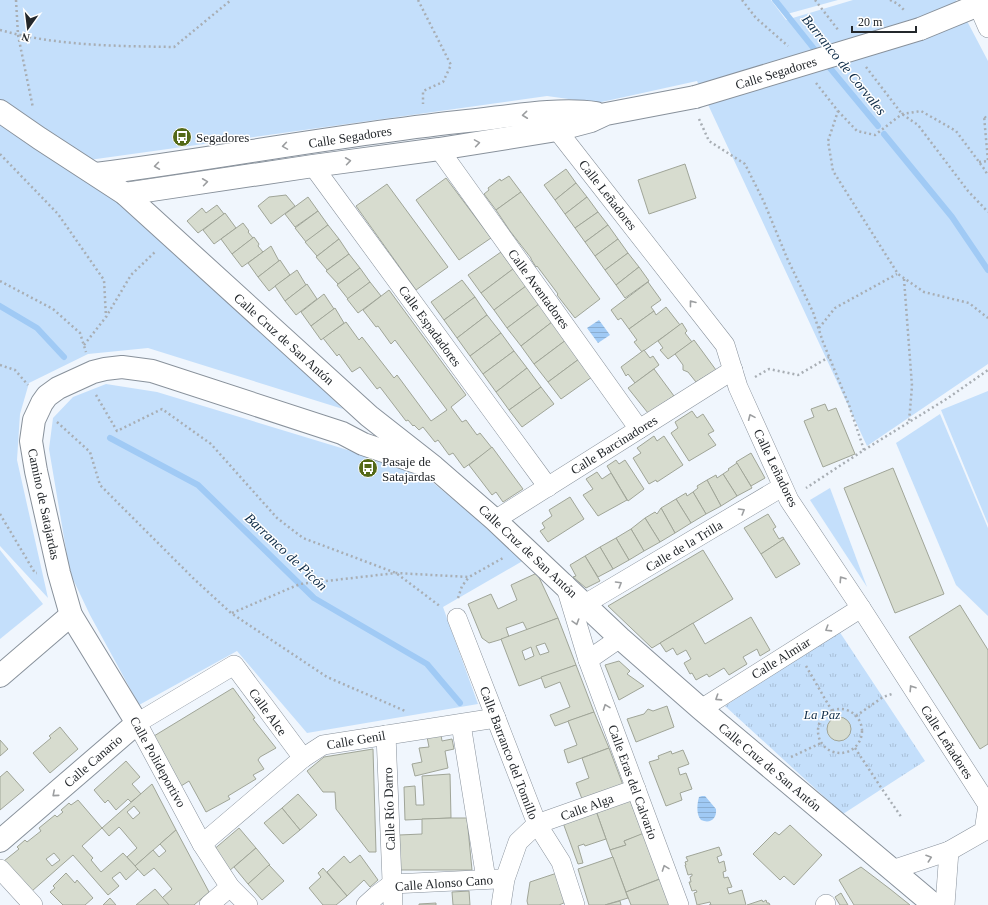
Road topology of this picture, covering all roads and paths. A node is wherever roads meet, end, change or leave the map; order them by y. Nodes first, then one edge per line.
1 (16, 0) edge
2 (231, 0) edge
3 (418, 0) edge
4 (742, 0) edge
5 (980, 2) edge
6 (988, 28) edge
7 (0, 30) edge
8 (18, 35) junction
9 (790, 48) dead end
10 (814, 80) dead end
11 (692, 98) junction
12 (0, 111) edge
13 (838, 111) junction
14 (902, 114) junction
15 (988, 120) edge
16 (555, 121) junction
17 (425, 125) junction
18 (39, 138) junction
19 (439, 149) junction
20 (0, 154) edge
21 (979, 162) junction
22 (313, 166) junction
23 (96, 174) junction
24 (988, 176) edge
25 (125, 194) junction
26 (988, 212) edge
27 (172, 237) junction
28 (898, 274) junction
29 (904, 278) junction
30 (0, 282) edge
31 (106, 317) junction
32 (988, 318) edge
33 (818, 329) junction
34 (83, 345) junction
35 (829, 357) junction
36 (0, 365) edge
37 (769, 369) dead end
38 (733, 370) junction
39 (988, 370) edge
40 (94, 382) junction
41 (42, 403) junction
42 (377, 422) junction
43 (909, 422) junction
44 (639, 429) junction
45 (342, 433) junction
46 (363, 444) junction
47 (864, 450) junction
48 (434, 467) junction
49 (548, 487) junction
50 (786, 493) junction
51 (0, 514) edge
52 (495, 520) junction
53 (524, 546) junction
54 (396, 572) junction
55 (35, 573) dead end
56 (565, 584) junction
57 (585, 604) junction
58 (861, 608) junction
59 (231, 613) junction
60 (71, 615) junction
61 (457, 618) joint
62 (620, 638) junction
63 (793, 650) junction
64 (588, 660) junction
65 (234, 665) joint
66 (0, 676) edge
67 (912, 688) junction
68 (701, 709) junction
69 (832, 710) junction
70 (408, 712) dead end
71 (856, 716) junction
72 (496, 718) junction
73 (138, 723) junction
74 (461, 724) junction
75 (386, 735) junction
76 (821, 743) junction
77 (855, 748) junction
78 (302, 758) junction
79 (772, 769) junction
80 (636, 789) junction
81 (902, 818) dead end
82 (537, 824) junction
83 (0, 842) edge
84 (202, 844) junction
85 (949, 851) junction
86 (0, 869) edge
87 (892, 870) junction
88 (486, 879) junction
89 (505, 879) junction
90 (392, 884) junction
91 (230, 887) junction
92 (33, 905) edge
93 (209, 905) edge
94 (248, 905) edge
95 (366, 905) edge
96 (383, 905) edge
97 (388, 905) edge
98 (393, 905) edge
99 (501, 905) edge
100 (575, 905) edge
101 (679, 905) edge
102 (934, 905) edge
103 (945, 905) edge

1 - 8 path
2 - 8 path
3 - 17 path
4 - 9 path
5 - 6 street
5 - 11 street, Calle Segadores, bridge
7 - 8 path
8 - 18 path
10 - 13 path
11 - 16 street, Calle Segadores
11 - 33 path
12 - 18 street, Calle Cruz de San Antón
13 - 14 path
13 - 28 path
14 - 21 path
14 - 26 path
15 - 21 path
16 -> 17 street, Calle Segadores
19 -> 16 street, Calle Segadores
38 -> 16 street, Calle Leñadores
17 -> 23 street, Calle Segadores
18 - 23 street, Calle Cruz de San Antón
22 -> 19 street, Calle Segadores
19 - 44 street, Calle Aventadores
20 - 31 path
21 - 24 path
25 -> 22 street, Calle Segadores
22 - 49 street, Calle Espadadores
23 - 25 street, Calle Cruz de San Antón
25 - 27 street, Calle Cruz de San Antón
27 - 31 path
27 - 42 street, Calle Cruz de San Antón
28 - 29 path
28 - 33 path
29 - 32 path
29 - 43 path
30 - 34 path
31 - 34 path
33 - 35 path
34 - 40 path
35 - 37 path
35 - 47 path
36 - 41 path
38 - 44 street, Calle Barcinadores
50 -> 38 street, Calle Leñadores
39 - 43 path
40 - 41 street, Camino de Satajardas
40 - 45 street, Camino de Satajardas
40 - 54 path
41 - 59 path
41 - 60 street, Camino de Satajardas
42 - 45 street
42 - 46 street
42 - 48 street, Calle Cruz de San Antón
43 - 47 path
44 - 49 street, Calle Barcinadores
45 - 46 street, Camino de Satajardas
46 - 48 street, Camino de Satajardas
47 - 50 path
48 - 52 street, Calle Cruz de San Antón
49 - 52 street, Calle Barcinadores
57 -> 50 street, Calle de la Trilla
58 -> 50 street, Calle Leñadores
51 - 55 path
52 - 53 street, Calle Cruz de San Antón
53 - 54 path
53 - 56 street, Calle Cruz de San Antón
54 - 59 path
54 - 61 path
56 - 57 street, Calle Cruz de San Antón
56 -> 64 street, Calle Eras del Calvario
57 - 62 street, Calle Cruz de San Antón
58 -> 63 street, Calle Almiar
58 - 67 street, Calle Leñadores
59 - 70 path
60 - 66 street
60 - 73 street, Calle Polideportivo
61 - 72 street, Calle Barranco del Tomillo
62 - 64 street
62 - 68 street, Calle Cruz de San Antón
63 -> 68 street, Calle Almiar
63 - 69 path
80 -> 64 street, Calle Eras del Calvario
65 - 73 street, Calle Canario
65 - 78 street, Calle Alce
67 - 71 path
85 -> 67 street, Calle Leñadores
68 - 79 street, Calle Cruz de San Antón
69 - 71 path
69 - 76 path
71 - 77 path
72 - 74 street, Calle Genil
72 - 82 street, Calle Barranco del Tomillo
73 -> 83 street, Calle Canario
73 - 84 street, Calle Polideportivo
74 - 75 street, Calle Genil
74 - 88 street
75 - 78 street, Calle Genil
75 - 90 street, Calle Río Darro
76 - 77 path
76 - 79 path
77 - 81 path
78 - 84 street, Calle Genil
79 - 87 street, Calle Cruz de San Antón
80 - 82 street, Calle Alga
101 -> 80 street, Calle Eras del Calvario
82 - 89 street, Calle Barranco del Tomillo
82 - 100 street
84 - 91 street, Calle Polideportivo
87 -> 85 street
85 - 103 street
86 - 92 street
87 - 102 street, Calle Cruz de San Antón
88 - 89 street, Calle Alonso Cano
88 - 90 street, Calle Alonso Cano
89 - 99 street, Calle Barranco del Tomillo
90 - 95 street, Calle Alonso Cano
90 - 98 street, Calle Río Darro
91 - 93 street
91 - 94 street, Calle Polideportivo
96 - 97 street

